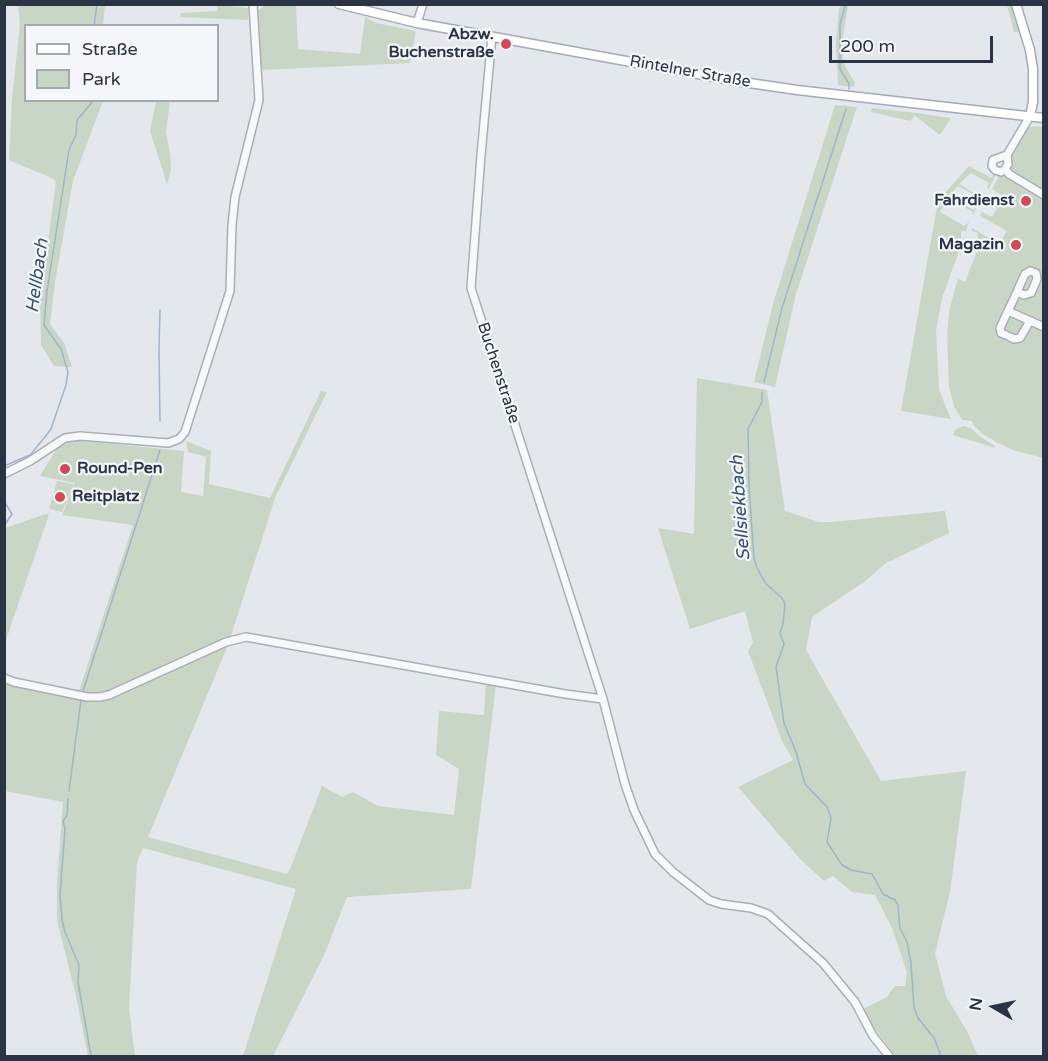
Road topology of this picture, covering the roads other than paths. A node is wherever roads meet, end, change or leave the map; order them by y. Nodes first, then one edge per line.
1 (253, 4) edge
2 (339, 4) edge
3 (423, 4) edge
4 (1016, 4) edge
5 (417, 23) junction
6 (492, 36) junction
7 (1030, 116) junction
8 (1044, 118) edge
9 (1007, 154) junction
10 (1005, 169) junction
11 (1044, 195) edge
12 (1017, 292) dead end
13 (1008, 311) junction
14 (1030, 321) junction
15 (1044, 327) edge
16 (4, 474) edge
17 (4, 678) edge
18 (603, 699) junction
19 (889, 1056) edge

1 - 16 street
2 - 5 main road, Rintelner Straße
3 - 5 street
4 - 7 main road
5 - 6 main road, Rintelner Straße
6 - 7 main road, Rintelner Straße
6 - 18 street, Buchenstraße
7 - 8 main road, Rintelner Straße
7 - 9 street
9 - 10 street
9 - 10 street
10 - 11 street
12 - 13 street
13 - 14 street
13 - 14 street
14 - 15 street
17 - 18 street
18 - 19 street, Buchenstraße

